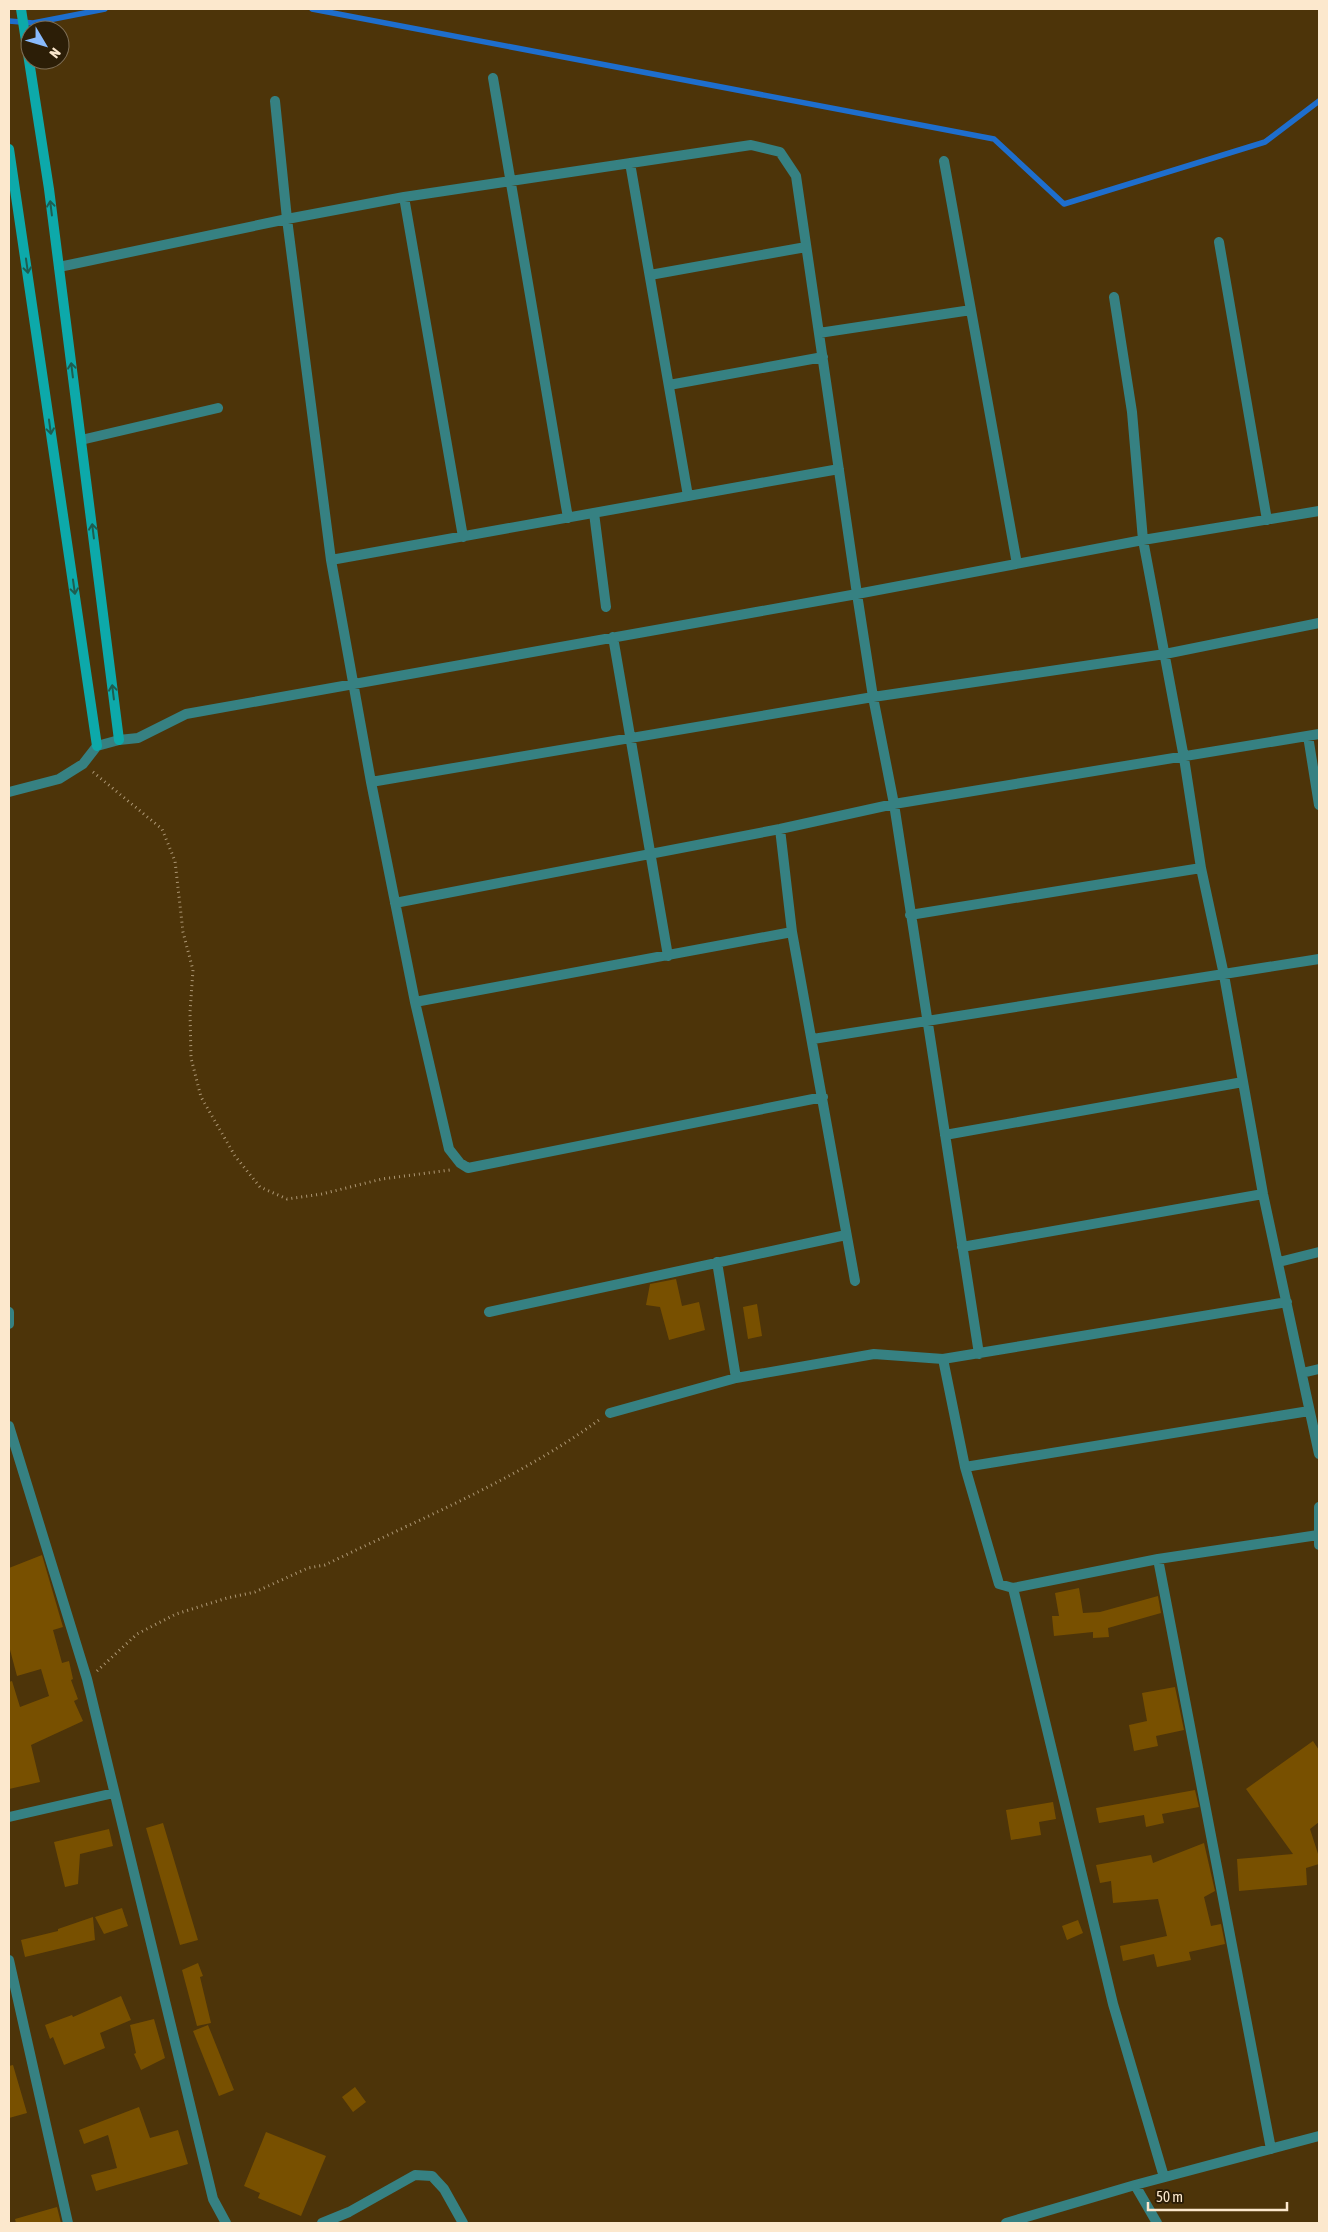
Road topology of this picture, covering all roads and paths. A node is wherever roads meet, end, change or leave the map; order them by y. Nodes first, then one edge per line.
1 (21, 9) edge
2 (493, 78) dead end
3 (275, 102) dead end
4 (9, 148) edge
5 (944, 161) dead end
6 (630, 163) junction
7 (510, 181) junction
8 (404, 197) junction
9 (286, 219) junction
10 (1219, 242) dead end
11 (806, 246) junction
12 (59, 267) junction
13 (650, 275) junction
14 (1114, 297) dead end
15 (971, 310) junction
16 (819, 333) junction
17 (822, 357) junction
18 (668, 385) junction
19 (218, 408) dead end
20 (82, 440) junction
21 (839, 469) junction
22 (688, 496) junction
23 (1319, 511) edge
24 (594, 513) junction
25 (568, 518) junction
26 (1267, 520) junction
27 (463, 537) junction
28 (1143, 540) junction
29 (331, 560) junction
30 (1016, 564) junction
31 (857, 594) junction
32 (606, 607) dead end
33 (1319, 623) edge
34 (613, 637) junction
35 (1165, 654) junction
36 (352, 684) junction
37 (872, 697) junction
38 (1319, 734) edge
39 (1308, 736) junction
40 (631, 738) junction
41 (120, 740) junction
42 (97, 746) junction
43 (1184, 758) junction
44 (83, 764) junction
45 (370, 782) junction
46 (9, 792) edge
47 (894, 804) junction
48 (1319, 805) edge
49 (780, 829) junction
50 (649, 853) junction
51 (1201, 868) junction
52 (395, 903) junction
53 (910, 915) junction
54 (792, 932) junction
55 (668, 956) junction
56 (1319, 959) edge
57 (1224, 975) junction
58 (415, 1002) junction
59 (926, 1020) junction
60 (812, 1039) junction
61 (1243, 1082) junction
62 (823, 1097) junction
63 (945, 1135) junction
64 (468, 1168) junction
65 (1264, 1194) junction
66 (846, 1234) junction
67 (962, 1247) junction
68 (1319, 1252) edge
69 (718, 1262) junction
70 (1279, 1262) junction
71 (855, 1281) dead end
72 (1287, 1302) junction
73 (9, 1312) edge
74 (490, 1312) dead end
75 (9, 1324) edge
76 (979, 1354) junction
77 (943, 1360) junction
78 (1319, 1369) edge
79 (1302, 1372) junction
80 (736, 1378) junction
81 (1309, 1411) junction
82 (610, 1413) joint
83 (9, 1426) edge
84 (1319, 1454) edge
85 (965, 1467) junction
86 (1319, 1507) edge
87 (1319, 1540) edge
88 (1158, 1559) junction
89 (1013, 1588) junction
90 (87, 1679) junction
91 (114, 1793) junction
92 (9, 1817) edge
93 (9, 1960) edge
94 (1319, 2136) edge
95 (1271, 2149) junction
96 (1164, 2177) junction
97 (1135, 2185) junction
98 (68, 2223) edge
99 (226, 2223) edge
100 (322, 2223) edge
101 (463, 2223) edge
102 (1006, 2223) edge
103 (1157, 2223) edge

12 -> 1 street
2 - 7 street
3 - 9 street
4 -> 42 street
5 - 15 street
6 - 7 street
6 - 11 street
6 - 13 street
7 - 8 street
7 - 25 street
8 - 9 street
8 - 27 street
9 - 12 street
9 - 29 street
10 - 26 street
11 - 13 street
11 - 16 street
20 -> 12 street
13 - 18 street
14 - 28 street
15 - 16 street
15 - 30 street
16 - 17 street
17 - 18 street
17 - 21 street
18 - 22 street
19 - 20 street
41 -> 20 street
21 - 22 street
21 - 31 street
22 - 24 street
23 - 26 street
24 - 25 street
24 - 32 street
25 - 27 street
26 - 28 street
27 - 29 street
28 - 30 street
28 - 35 street
29 - 36 street
30 - 31 street
31 - 34 street
31 - 37 street
33 - 35 street
34 - 36 street
34 - 40 street
35 - 37 street
35 - 43 street
36 - 41 street
36 - 45 street
37 - 40 street
37 - 47 street
38 - 39 street
39 - 43 street
39 - 48 street
40 - 45 street
40 - 50 street
41 - 42 street
42 - 44 street
43 - 47 street
43 - 51 street
44 - 46 street
44 - 64 path
45 - 52 street
47 - 49 street
47 - 53 street
49 - 50 street
49 - 54 street
50 - 52 street
50 - 55 street
51 - 53 street
51 - 57 street
52 - 58 street
53 - 59 street
54 - 55 street
54 - 60 street
55 - 58 street
56 - 57 street
57 - 59 street
57 - 61 street
58 - 64 street
59 - 60 street
59 - 63 street
60 - 62 street
61 - 63 street
61 - 65 street
62 - 64 street
62 - 66 street
63 - 67 street
65 - 67 street
65 - 70 street
66 - 69 street
66 - 71 street
67 - 76 street
68 - 70 street
69 - 74 street
69 - 80 street
70 - 72 street
72 - 76 street
72 - 79 street
73 - 75 street
76 - 77 street
77 - 80 street
77 - 85 street
78 - 79 street
79 - 81 street
80 - 82 street
81 - 84 street
81 - 85 street
82 - 90 path
83 - 90 street
85 - 89 street
86 - 87 street
87 - 88 street
88 - 89 street
88 - 95 street
89 - 96 street
90 - 91 street
91 - 92 street
91 - 99 street
93 - 98 street
94 - 95 street
95 - 96 street
96 - 97 street
97 - 102 street
97 - 103 street
100 - 101 street

